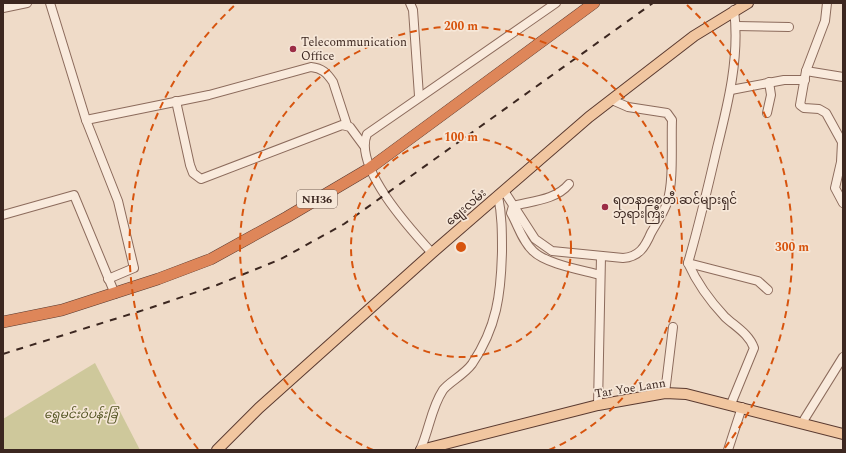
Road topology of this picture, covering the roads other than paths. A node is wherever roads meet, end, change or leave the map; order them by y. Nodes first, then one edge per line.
1 (27, 3) edge
2 (50, 3) edge
3 (556, 3) edge
4 (594, 3) edge
5 (827, 3) edge
6 (412, 5) edge
7 (742, 5) edge
8 (3, 8) edge
9 (736, 26) junction
10 (789, 27) dead end
11 (806, 75) junction
12 (843, 77) edge
13 (769, 82) junction
14 (732, 90) junction
15 (420, 96) junction
16 (612, 100) junction
17 (176, 101) junction
18 (767, 113) dead end
19 (86, 120) junction
20 (347, 125) junction
21 (364, 146) junction
22 (370, 168) junction
23 (569, 184) dead end
24 (501, 194) junction
25 (843, 203) edge
26 (513, 206) junction
27 (3, 216) edge
28 (432, 253) junction
29 (601, 256) junction
30 (688, 263) junction
31 (600, 275) junction
32 (108, 279) junction
33 (768, 290) dead end
34 (115, 294) junction
35 (3, 322) edge
36 (673, 327) dead end
37 (843, 357) edge
38 (665, 393) junction
39 (731, 404) junction
40 (598, 405) junction
41 (742, 407) junction
42 (802, 423) junction
43 (843, 434) edge
44 (217, 450) edge
45 (420, 450) edge
46 (728, 450) edge

1 - 8 street
2 - 19 street
3 - 15 street
4 - 22 highway, NH36
5 - 11 street
6 - 15 street
7 - 9 street
7 - 16 main road, စျေးလမ်း
9 - 10 street
9 - 14 street
11 - 12 street
11 - 13 street
11 - 25 street
13 - 14 street
13 - 18 street
14 - 30 street
15 - 21 street
16 - 24 main road, စျေးလမ်း
16 - 29 street
17 - 19 street
17 - 20 street
17 - 20 street
19 - 32 street
20 - 21 street
21 - 22 street
22 - 28 street
22 - 34 highway, NH36
23 - 26 street
24 - 26 street
24 - 28 main road, စျေးလမ်း
24 - 45 street
26 - 29 street
26 - 31 street
27 - 32 street
28 - 44 main road, စျေးလမ်း
29 - 31 street
30 - 33 street
30 - 39 street
31 - 40 street
32 - 34 street
34 - 35 highway, NH36
36 - 38 street
37 - 42 street
38 - 39 main road, Tar Yoe Lann
38 - 40 main road, Tar Yoe Lann
39 - 41 main road, Tar Yoe Lann
40 - 45 main road, Tar Yoe Lann
41 - 42 main road, Tar Yoe Lann
41 - 46 street
42 - 43 main road, Tar Yoe Lann

